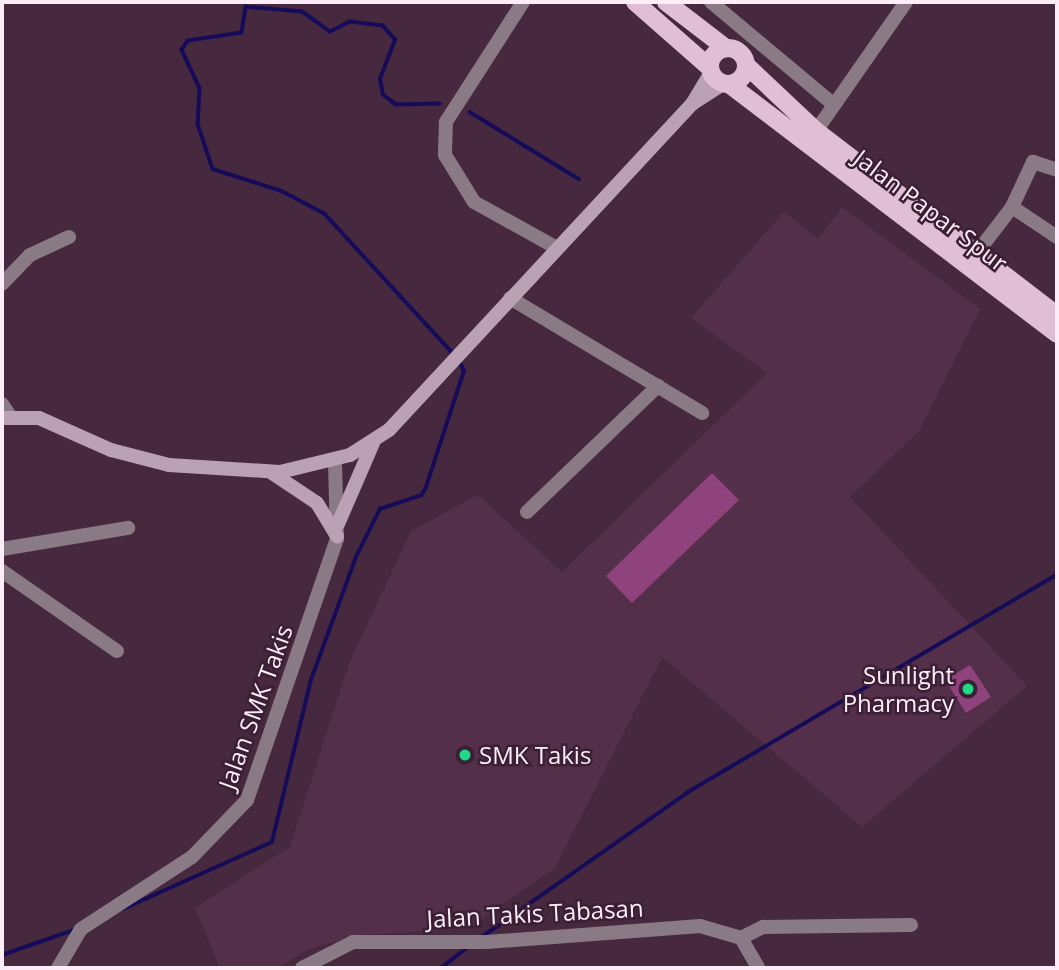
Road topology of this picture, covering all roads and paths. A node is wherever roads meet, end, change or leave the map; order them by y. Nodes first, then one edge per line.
1 (523, 2) edge
2 (635, 2) edge
3 (666, 2) edge
4 (711, 2) edge
5 (906, 2) edge
6 (726, 48) junction
7 (746, 65) junction
8 (718, 77) junction
9 (834, 105) junction
10 (816, 131) junction
11 (1057, 170) edge
12 (1012, 207) junction
13 (69, 236) dead end
14 (1057, 237) edge
15 (557, 248) junction
16 (976, 254) junction
17 (2, 284) edge
18 (510, 298) junction
19 (1057, 315) edge
20 (1057, 334) edge
21 (658, 386) junction
22 (5, 413) edge
23 (702, 413) dead end
24 (373, 443) junction
25 (335, 462) junction
26 (270, 471) junction
27 (527, 512) dead end
28 (128, 528) dead end
29 (338, 530) junction
30 (2, 549) edge
31 (2, 571) edge
32 (117, 651) dead end
33 (911, 925) dead end
34 (741, 939) junction
35 (58, 968) edge
36 (302, 968) edge
37 (758, 968) edge

1 - 15 street
2 - 8 main road, Jalan Papar Spur
3 - 6 main road
4 - 9 street
5 - 9 street
6 - 7 main road
6 - 8 main road
7 - 8 main road
7 - 10 main road
8 - 15 main road
8 - 20 main road, Jalan Papar Spur
9 - 10 street
10 - 16 main road
11 - 12 street
12 - 14 street
12 - 16 street
13 - 17 street
15 - 18 main road
16 - 19 main road
18 - 21 street
18 - 24 main road
21 - 23 street
21 - 27 street
22 - 26 main road
24 - 25 main road
24 - 29 main road
25 - 26 main road
25 - 29 street, Jalan SMK Takis
26 - 29 main road
28 - 30 street
29 - 35 street, Jalan SMK Takis
31 - 32 street
33 - 34 street
34 - 36 street, Jalan Takis Tabasan
34 - 37 street

